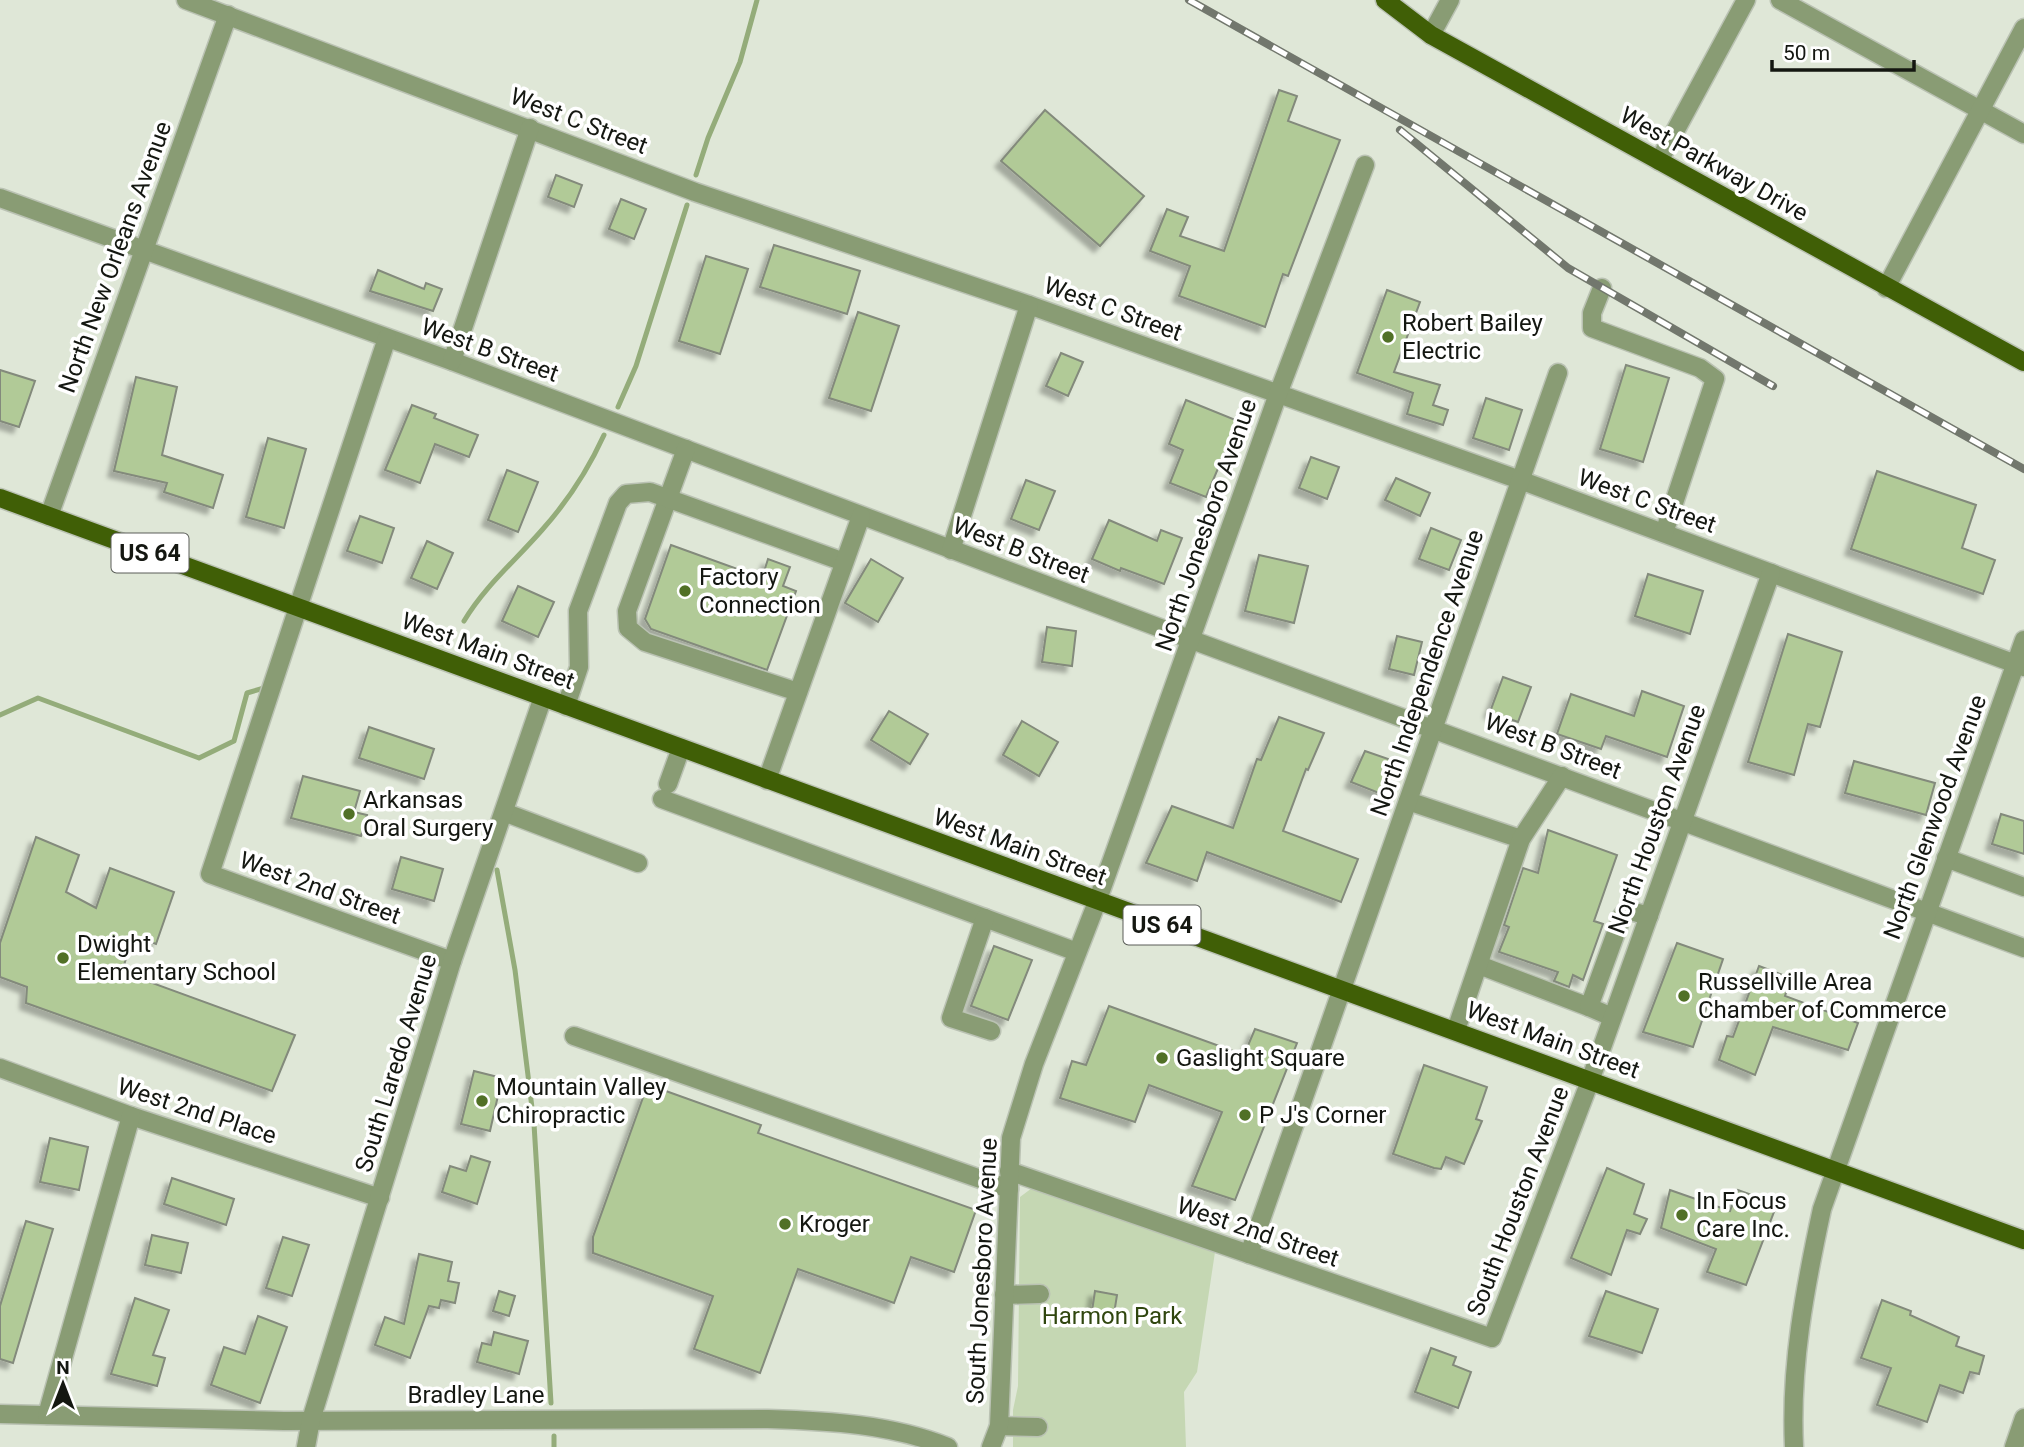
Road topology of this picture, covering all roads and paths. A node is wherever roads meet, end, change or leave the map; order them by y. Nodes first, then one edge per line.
1 (186, 0) edge
2 (1385, 0) edge
3 (1450, 0) edge
4 (1746, 0) edge
5 (1780, 0) edge
6 (208, 4) edge
7 (228, 15) junction
8 (2024, 28) edge
9 (1431, 34) junction
10 (1982, 112) junction
11 (530, 128) junction
12 (2024, 134) edge
13 (1660, 161) junction
14 (1365, 165) dead end
15 (0, 198) edge
16 (142, 252) junction
17 (1602, 288) dead end
18 (1886, 288) junction
19 (1029, 305) junction
20 (387, 338) junction
21 (452, 361) junction
22 (2024, 362) edge
23 (1558, 373) dead end
24 (1278, 394) junction
25 (686, 449) junction
26 (1520, 480) junction
27 (0, 498) edge
28 (668, 498) junction
29 (49, 516) junction
30 (860, 516) junction
31 (1664, 533) junction
32 (951, 550) junction
33 (844, 562) junction
34 (1771, 573) junction
35 (300, 608) junction
36 (1192, 640) junction
37 (2024, 640) edge
38 (2020, 665) edge
39 (798, 692) junction
40 (543, 697) junction
41 (566, 706) junction
42 (1433, 727) junction
43 (681, 748) junction
44 (1562, 776) junction
45 (767, 780) junction
46 (1408, 801) junction
47 (503, 813) junction
48 (1682, 821) junction
49 (1521, 839) junction
50 (1946, 858) junction
51 (638, 863) dead end
52 (2024, 887) edge
53 (1097, 902) junction
54 (1926, 912) junction
55 (1649, 916) junction
56 (985, 918) junction
57 (2024, 948) edge
58 (1077, 951) junction
59 (452, 961) junction
60 (1479, 965) junction
61 (1342, 988) junction
62 (1588, 1007) junction
63 (1612, 1017) junction
64 (1456, 1030) junction
65 (990, 1031) dead end
66 (575, 1036) dead end
67 (0, 1068) edge
68 (1590, 1080) junction
69 (131, 1116) junction
70 (1835, 1170) junction
71 (1009, 1180) junction
72 (380, 1199) junction
73 (2024, 1240) edge
74 (1249, 1255) junction
75 (1040, 1294) dead end
76 (1004, 1295) junction
77 (1492, 1339) joint
78 (0, 1414) edge
79 (47, 1415) junction
80 (2024, 1418) edge
81 (311, 1420) junction
82 (999, 1426) junction
83 (1038, 1427) dead end
84 (306, 1447) edge
85 (948, 1447) edge
86 (991, 1447) edge
87 (1794, 1447) edge
88 (2014, 1447) edge

1 - 6 street, West C Street
2 - 9 main road, West Parkway Drive
3 - 9 street
4 - 13 street
5 - 10 street
6 - 7 street, West C Street
7 - 11 street, West C Street
7 - 16 street, North New Orleans Avenue
8 - 10 street
9 - 13 main road, West Parkway Drive
10 - 12 street
10 - 18 street
11 - 19 street, West C Street
11 - 21 street
13 - 18 main road, West Parkway Drive
14 - 24 street, North Jonesboro Avenue
15 - 16 street, West B Street
16 - 20 street, West B Street
16 - 29 street, North New Orleans Avenue
17 - 31 street
18 - 22 main road, West Parkway Drive
19 - 24 street, West C Street
19 - 32 street
20 - 21 street, West B Street
20 - 35 street
21 - 25 street, West B Street
23 - 26 street, North Independence Avenue
24 - 26 street, West C Street
24 - 36 street, North Jonesboro Avenue
25 - 28 street
25 - 30 street, West B Street
26 - 31 street, West C Street
26 - 42 street, North Independence Avenue
27 - 29 main road, West Main Street / US 64
28 - 33 street
28 - 39 street
28 - 41 street
29 - 35 main road, West Main Street / US 64
30 - 32 street, West B Street
30 - 33 street
31 - 34 street, West C Street
32 - 36 street, West B Street
33 - 39 street
34 - 38 street, West C Street
34 - 48 street, North Houston Avenue
35 - 40 main road, West Main Street / US 64
35 - 59 street, West 2nd Street
36 - 42 street, West B Street
36 - 53 street, North Jonesboro Avenue
37 - 38 street, North Glenwood Avenue
38 - 50 street, North Glenwood Avenue
39 - 45 street
40 - 41 main road, West Main Street / US 64
40 - 47 street, South Laredo Avenue
41 - 43 main road, West Main Street / US 64
42 - 44 street, West B Street
42 - 46 street, North Independence Avenue
43 - 45 main road, West Main Street / US 64
43 - 56 street
44 - 48 street, West B Street
44 - 49 street
45 - 53 main road, West Main Street / US 64
46 - 49 street
46 - 61 street, North Independence Avenue
47 - 51 street
47 - 59 street, South Laredo Avenue
48 - 54 street, West B Street
48 - 55 street, North Houston Avenue
49 - 60 street
50 - 52 street
50 - 54 street, North Glenwood Avenue
53 - 58 street, South Jonesboro Avenue
53 - 61 main road, West Main Street / US 64
54 - 57 street, West B Street
54 - 70 street, North Glenwood Avenue
55 - 62 street
55 - 63 street, North Houston Avenue
56 - 58 street
56 - 65 street
58 - 71 street, South Jonesboro Avenue
59 - 72 street, South Laredo Avenue
60 - 62 street
60 - 64 street
61 - 64 main road, West Main Street / US 64
61 - 74 street, North Independence Avenue
62 - 63 street
63 - 68 street, North Houston Avenue
64 - 68 main road, West Main Street / US 64
66 - 71 street, West 2nd Street
67 - 69 street, West 2nd Place
68 - 70 main road, West Main Street / US 64
68 - 77 street, South Houston Avenue
69 - 72 street, West 2nd Place
69 - 79 street
70 - 73 main road, West Main Street / US 64
70 - 87 street, North Glenwood Avenue
71 - 74 street, West 2nd Street
71 - 76 street, South Jonesboro Avenue
72 - 81 street, South Laredo Avenue
74 - 77 street, West 2nd Street
75 - 76 street
76 - 82 street, South Jonesboro Avenue
78 - 79 street, Bradley Lane
79 - 81 street, Bradley Lane
80 - 88 street
81 - 84 street, South Laredo Avenue
81 - 85 street, Bradley Lane
82 - 83 street
82 - 86 street, South Jonesboro Avenue

